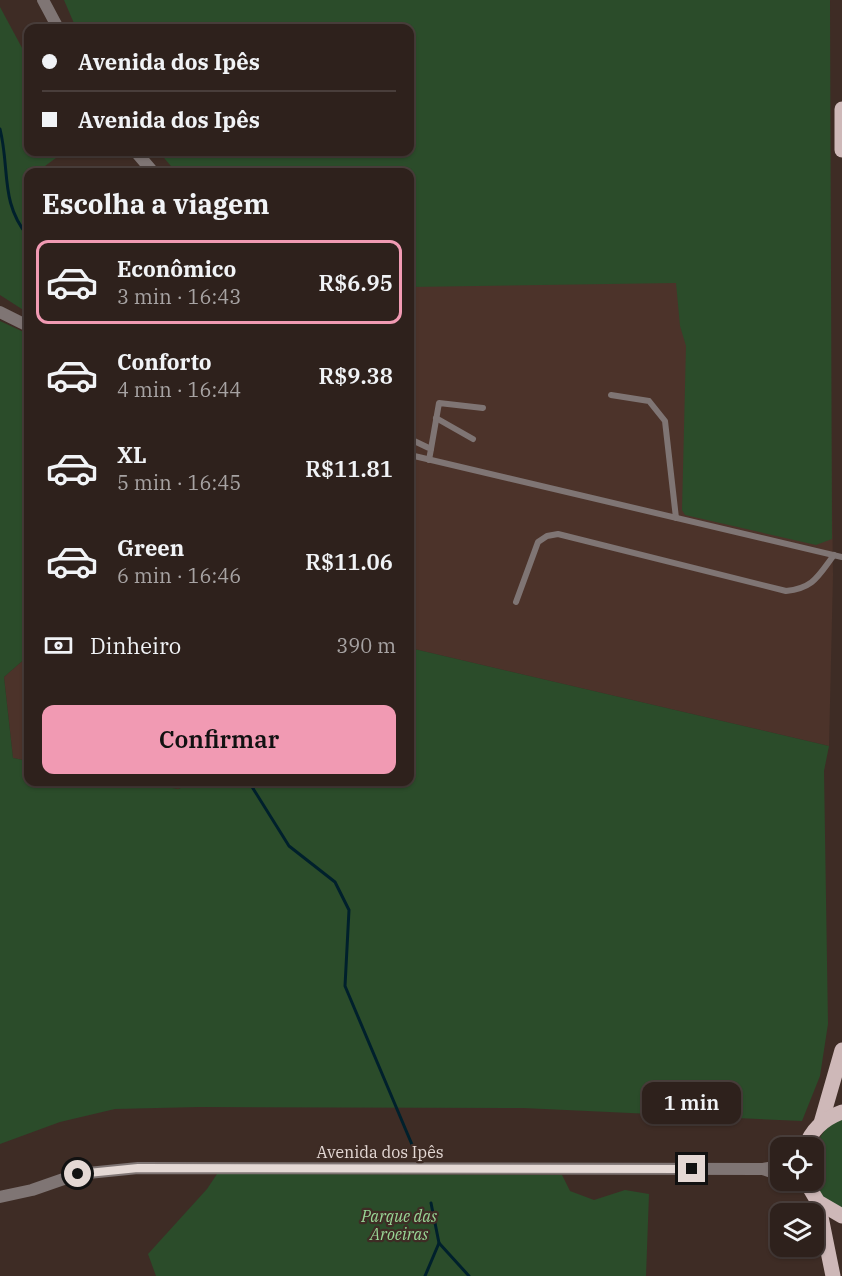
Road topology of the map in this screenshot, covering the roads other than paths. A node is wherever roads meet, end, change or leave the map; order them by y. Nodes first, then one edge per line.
1 (43, 0) edge
2 (56, 24) edge
3 (842, 109) edge
4 (842, 150) edge
5 (139, 156) edge
6 (150, 168) edge
7 (0, 312) edge
8 (24, 324) edge
9 (611, 395) dead end
10 (483, 408) dead end
11 (436, 418) junction
12 (473, 439) dead end
13 (414, 441) edge
14 (431, 449) junction
15 (414, 456) edge
16 (429, 460) junction
17 (676, 518) junction
18 (834, 555) junction
19 (842, 557) edge
20 (516, 602) dead end
21 (842, 1050) edge
22 (842, 1112) edge
23 (821, 1123) junction
24 (811, 1137) edge
25 (770, 1168) edge
26 (763, 1169) junction
27 (770, 1171) edge
28 (810, 1191) edge
29 (0, 1197) edge
30 (818, 1202) junction
31 (842, 1216) edge
32 (833, 1276) edge

1 - 2 street
3 - 4 main road
5 - 6 street
7 - 8 street
9 - 17 lane
10 - 11 lane
11 - 12 lane
11 - 14 lane
13 - 14 lane
14 - 16 lane
15 - 16 lane
16 - 17 lane
17 - 18 lane
18 - 19 lane
18 - 20 lane
21 - 23 main road
22 - 23 main road
23 - 24 main road
25 - 26 street, Avenida dos Ipês
26 - 27 street, Avenida dos Ipês
26 - 29 street, Avenida dos Ipês
28 - 30 main road
30 - 31 main road
30 - 32 main road

